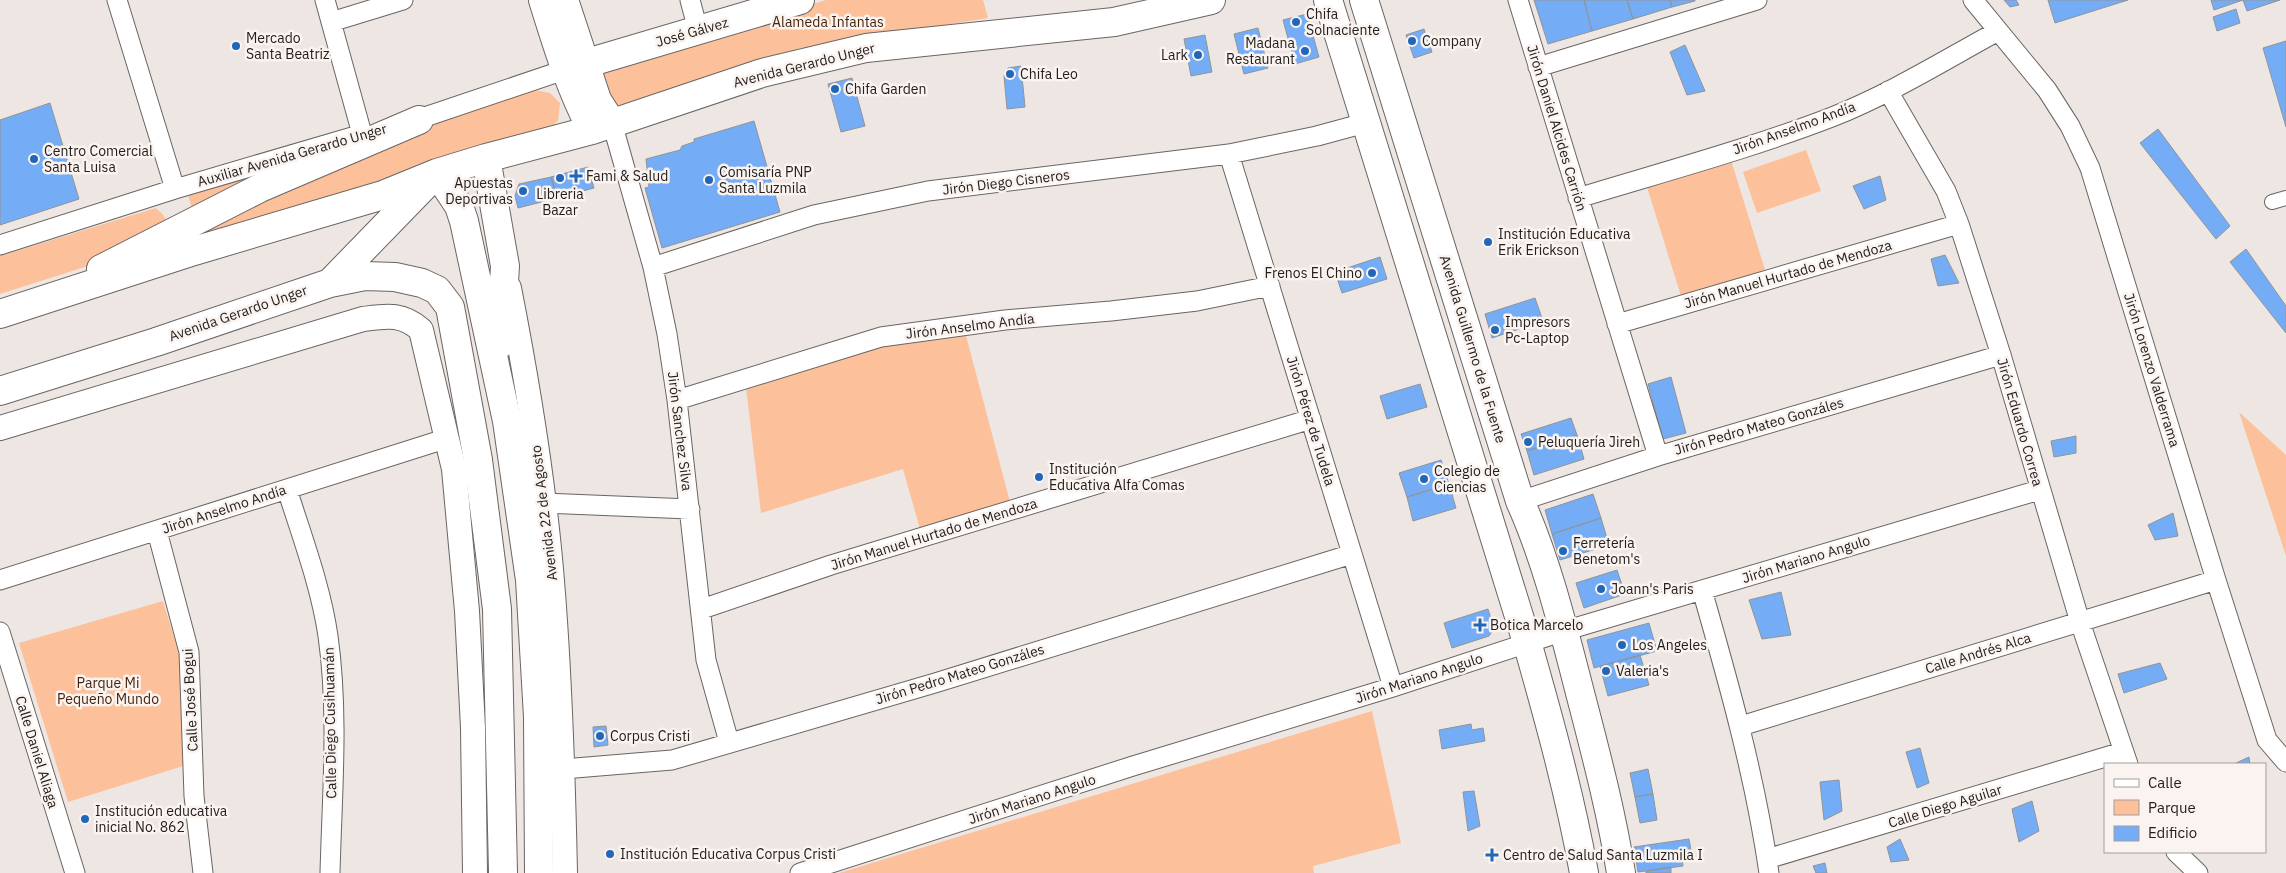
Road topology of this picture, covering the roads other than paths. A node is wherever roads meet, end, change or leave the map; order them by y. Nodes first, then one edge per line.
1 (116, 0) edge
2 (325, 0) edge
3 (403, 0) edge
4 (543, 0) edge
5 (564, 0) edge
6 (690, 0) edge
7 (800, 0) edge
8 (1212, 0) edge
9 (1328, 0) edge
10 (1364, 0) edge
11 (1518, 0) edge
12 (1757, 0) edge
13 (1972, 0) edge
14 (331, 22) junction
15 (698, 30) junction
16 (1998, 31) junction
17 (574, 67) junction
18 (1538, 67) junction
19 (1888, 91) junction
20 (419, 120) junction
21 (1365, 123) junction
22 (602, 126) junction
23 (362, 134) junction
24 (1229, 154) junction
25 (486, 158) junction
26 (436, 173) junction
27 (175, 189) junction
28 (1578, 198) junction
29 (2286, 198) edge
30 (2272, 202) dead end
31 (1959, 224) junction
32 (0, 245) edge
33 (505, 266) junction
34 (653, 267) junction
35 (330, 283) junction
36 (1270, 286) junction
37 (38, 302) junction
38 (0, 314) edge
39 (1617, 324) junction
40 (2000, 355) junction
41 (498, 376) junction
42 (0, 391) edge
43 (677, 400) junction
44 (1311, 419) junction
45 (0, 428) edge
46 (448, 438) junction
47 (1658, 456) junction
48 (287, 489) junction
49 (2039, 490) junction
50 (1520, 501) junction
51 (543, 503) junction
52 (690, 509) junction
53 (157, 531) junction
54 (1352, 554) junction
55 (0, 580) edge
56 (2216, 580) junction
57 (1702, 590) junction
58 (702, 610) junction
59 (2080, 622) junction
60 (1564, 631) junction
61 (0, 632) edge
62 (1527, 642) junction
63 (1393, 687) junction
64 (1740, 726) junction
65 (729, 742) junction
66 (2125, 758) edge
67 (2286, 762) edge
68 (2108, 763) edge
69 (2104, 764) edge
70 (563, 769) junction
71 (2177, 853) edge
72 (1768, 866) edge
73 (75, 873) edge
74 (203, 873) edge
75 (330, 873) edge
76 (475, 873) edge
77 (503, 873) edge
78 (539, 873) edge
79 (565, 873) edge
80 (800, 873) edge
81 (1584, 873) edge
82 (1621, 873) edge
83 (2198, 873) edge

1 - 27 street
2 - 14 street
3 - 14 street
4 - 17 main road
5 - 17 main road
6 - 15 street
7 - 15 main road, José Gálvez
8 - 22 main road, Avenida Gerardo Unger
9 - 21 main road
10 - 50 main road, Avenida Guillermo de la Fuente
11 - 18 street, Jirón Daniel Alcides Carrión
12 - 18 street
13 - 16 street, Jirón Lorenzo Valderrama
14 - 23 street
15 - 17 main road, José Gálvez
16 - 19 street, Jirón Anselmo Andía
16 - 56 street, Jirón Lorenzo Valderrama
17 - 20 street, Auxiliar Avenida Gerardo Unger
17 - 22 main road
18 - 28 street, Jirón Daniel Alcides Carrión
19 - 28 street, Jirón Anselmo Andía
19 - 31 street, Jirón Eduardo Correa
20 - 23 street, Auxiliar Avenida Gerardo Unger
20 - 37 main road
21 - 24 street, Jirón Diego Cisneros
21 - 62 main road
22 - 25 main road, Avenida Gerardo Unger
22 - 34 street, Jirón Sanchez Silva
23 - 27 street, Auxiliar Avenida Gerardo Unger
24 - 34 street, Jirón Diego Cisneros
24 - 36 street, Jirón Pérez de Tudela
25 - 26 main road, Avenida Gerardo Unger
25 - 33 main road, Avenida 22 de Agosto
26 - 35 main road, Avenida Gerardo Unger
26 - 37 main road, Avenida Gerardo Unger
26 - 41 main road, Avenida 22 de Agosto
27 - 32 street, Auxiliar Avenida Gerardo Unger
28 - 39 street, Jirón Daniel Alcides Carrión
29 - 30 street
31 - 39 street, Jirón Manuel Hurtado de Mendoza
31 - 40 street, Jirón Eduardo Correa
33 - 41 main road
33 - 51 street, Avenida 22 de Agosto
34 - 43 street, Jirón Sanchez Silva
35 - 42 main road, Avenida Gerardo Unger
35 - 77 main road
36 - 43 street, Jirón Anselmo Andía
36 - 44 street, Jirón Pérez de Tudela
37 - 38 main road, Avenida Gerardo Unger
39 - 47 street, Jirón Daniel Alcides Carrión
40 - 47 street, Jirón Pedro Mateo Gonzáles
40 - 49 street, Jirón Eduardo Correa
41 - 78 main road, Avenida 22 de Agosto
43 - 52 street, Jirón Sanchez Silva
44 - 54 street, Jirón Pérez de Tudela
44 - 58 street, Jirón Manuel Hurtado de Mendoza
45 - 46 street
46 - 48 street, Jirón Anselmo Andía
46 - 76 street
47 - 50 street, Jirón Pedro Mateo Gonzáles
48 - 53 street, Jirón Anselmo Andía
48 - 75 street, Calle Diego Cusihuamán
49 - 57 street, Jirón Mariano Angulo
49 - 59 street, Jirón Eduardo Correa
50 - 60 main road, Avenida Guillermo de la Fuente
51 - 52 street
51 - 70 street, Avenida 22 de Agosto
52 - 58 street, Jirón Sanchez Silva
53 - 55 street, Jirón Anselmo Andía
53 - 74 street, Calle José Bogui
54 - 63 street, Jirón Pérez de Tudela
54 - 65 street, Jirón Pedro Mateo Gonzáles
56 - 59 street, Calle Andrés Alca
56 - 67 street, Jirón Lorenzo Valderrama
57 - 60 street, Jirón Mariano Angulo
57 - 64 street
58 - 65 street, Jirón Sanchez Silva
59 - 64 street, Calle Andrés Alca
59 - 66 street, Jirón Eduardo Correa
60 - 62 street, Jirón Mariano Angulo
60 - 82 main road, Avenida Guillermo de la Fuente
61 - 73 street, Calle Daniel Aliaga
62 - 63 street, Jirón Mariano Angulo
62 - 81 main road
63 - 80 street, Jirón Mariano Angulo
64 - 72 street
65 - 70 street, Jirón Pedro Mateo Gonzáles
66 - 68 street, Calle Diego Aguilar
69 - 72 street, Calle Diego Aguilar
70 - 79 street, Avenida 22 de Agosto
71 - 83 street

